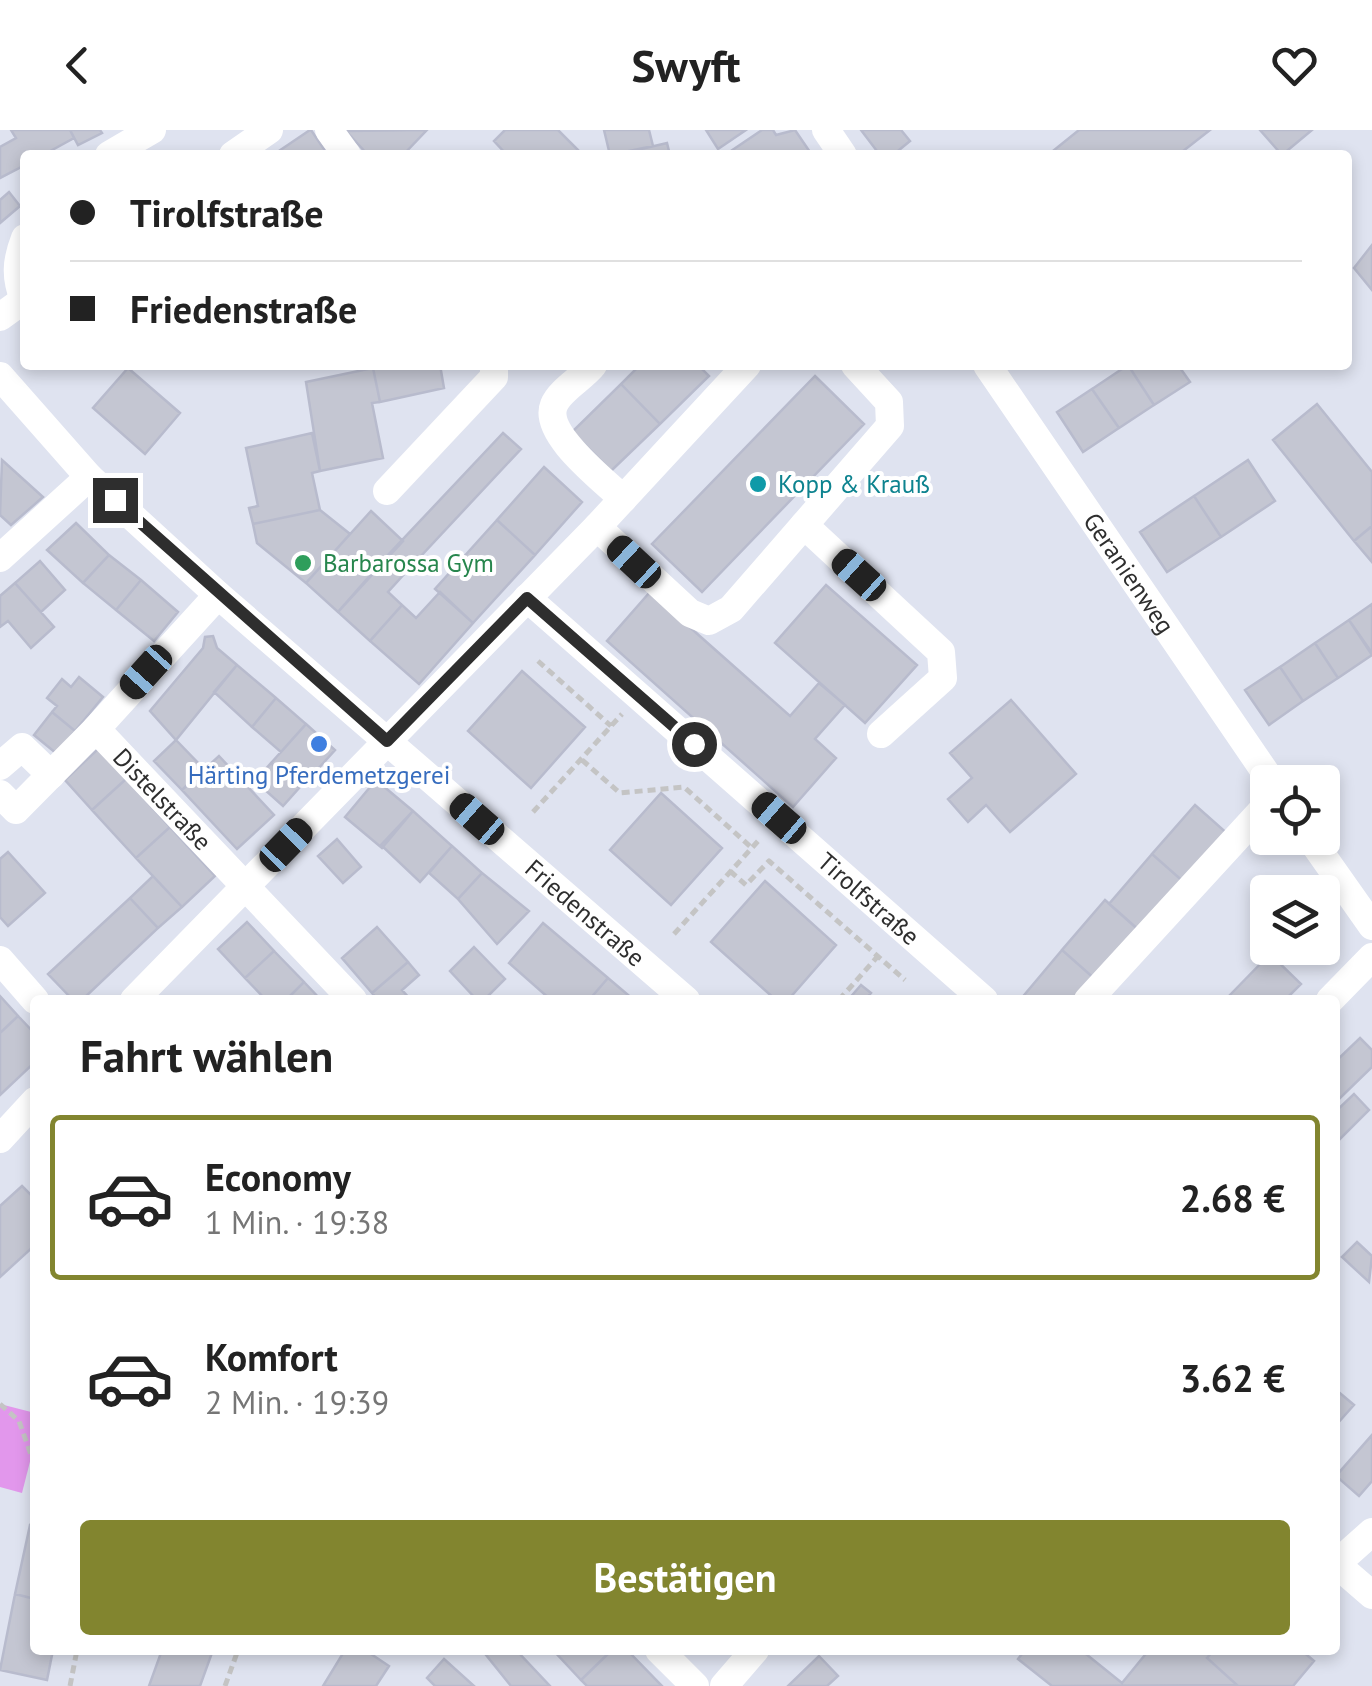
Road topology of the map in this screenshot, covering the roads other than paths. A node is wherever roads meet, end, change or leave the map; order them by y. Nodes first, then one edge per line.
1 (152, 130) edge
2 (270, 130) edge
3 (117, 150) edge
4 (240, 150) edge
5 (20, 251) edge
6 (20, 289) edge
7 (494, 370) edge
8 (588, 370) edge
9 (742, 370) edge
10 (859, 370) edge
11 (990, 370) edge
12 (0, 376) edge
13 (89, 477) junction
14 (387, 490) dead end
15 (622, 499) junction
16 (804, 525) junction
17 (597, 527) junction
18 (0, 558) edge
19 (218, 595) junction
20 (527, 598) junction
21 (96, 729) junction
22 (881, 734) dead end
23 (387, 741) junction
24 (1260, 765) edge
25 (0, 766) edge
26 (51, 775) junction
27 (0, 794) edge
28 (1250, 824) edge
29 (1322, 855) edge
30 (246, 885) junction
31 (1372, 926) edge
32 (1372, 957) edge
33 (0, 960) edge
34 (31, 995) edge
35 (139, 995) edge
36 (348, 995) edge
37 (680, 995) edge
38 (978, 995) edge
39 (1093, 995) edge
40 (1335, 995) edge
41 (30, 1106) edge
42 (0, 1139) edge
43 (1372, 1532) edge
44 (1340, 1560) edge
45 (1340, 1567) edge
46 (1372, 1595) edge
47 (665, 1655) edge
48 (752, 1655) edge
49 (694, 1686) edge
50 (724, 1686) edge

1 - 3 street
2 - 4 street
5 - 6 street
7 - 14 street
8 - 15 street
9 - 15 street
10 - 16 street
11 - 24 street, Geranienweg
12 - 13 street, Friedenstraße
13 - 18 street
13 - 19 street, Friedenstraße
15 - 17 street
16 - 17 street
16 - 22 street
17 - 20 street
19 - 21 street, Distelstraße
19 - 23 street, Friedenstraße
20 - 23 street
20 - 38 street, Tirolfstraße
21 - 26 street
21 - 30 street, Distelstraße
23 - 30 street
23 - 37 street, Friedenstraße
25 - 26 street
26 - 27 street
28 - 39 street
29 - 31 street
30 - 35 street
30 - 36 street, Distelstraße
32 - 40 street
33 - 34 street
41 - 42 street
43 - 44 street
45 - 46 street
47 - 49 street
48 - 50 street

